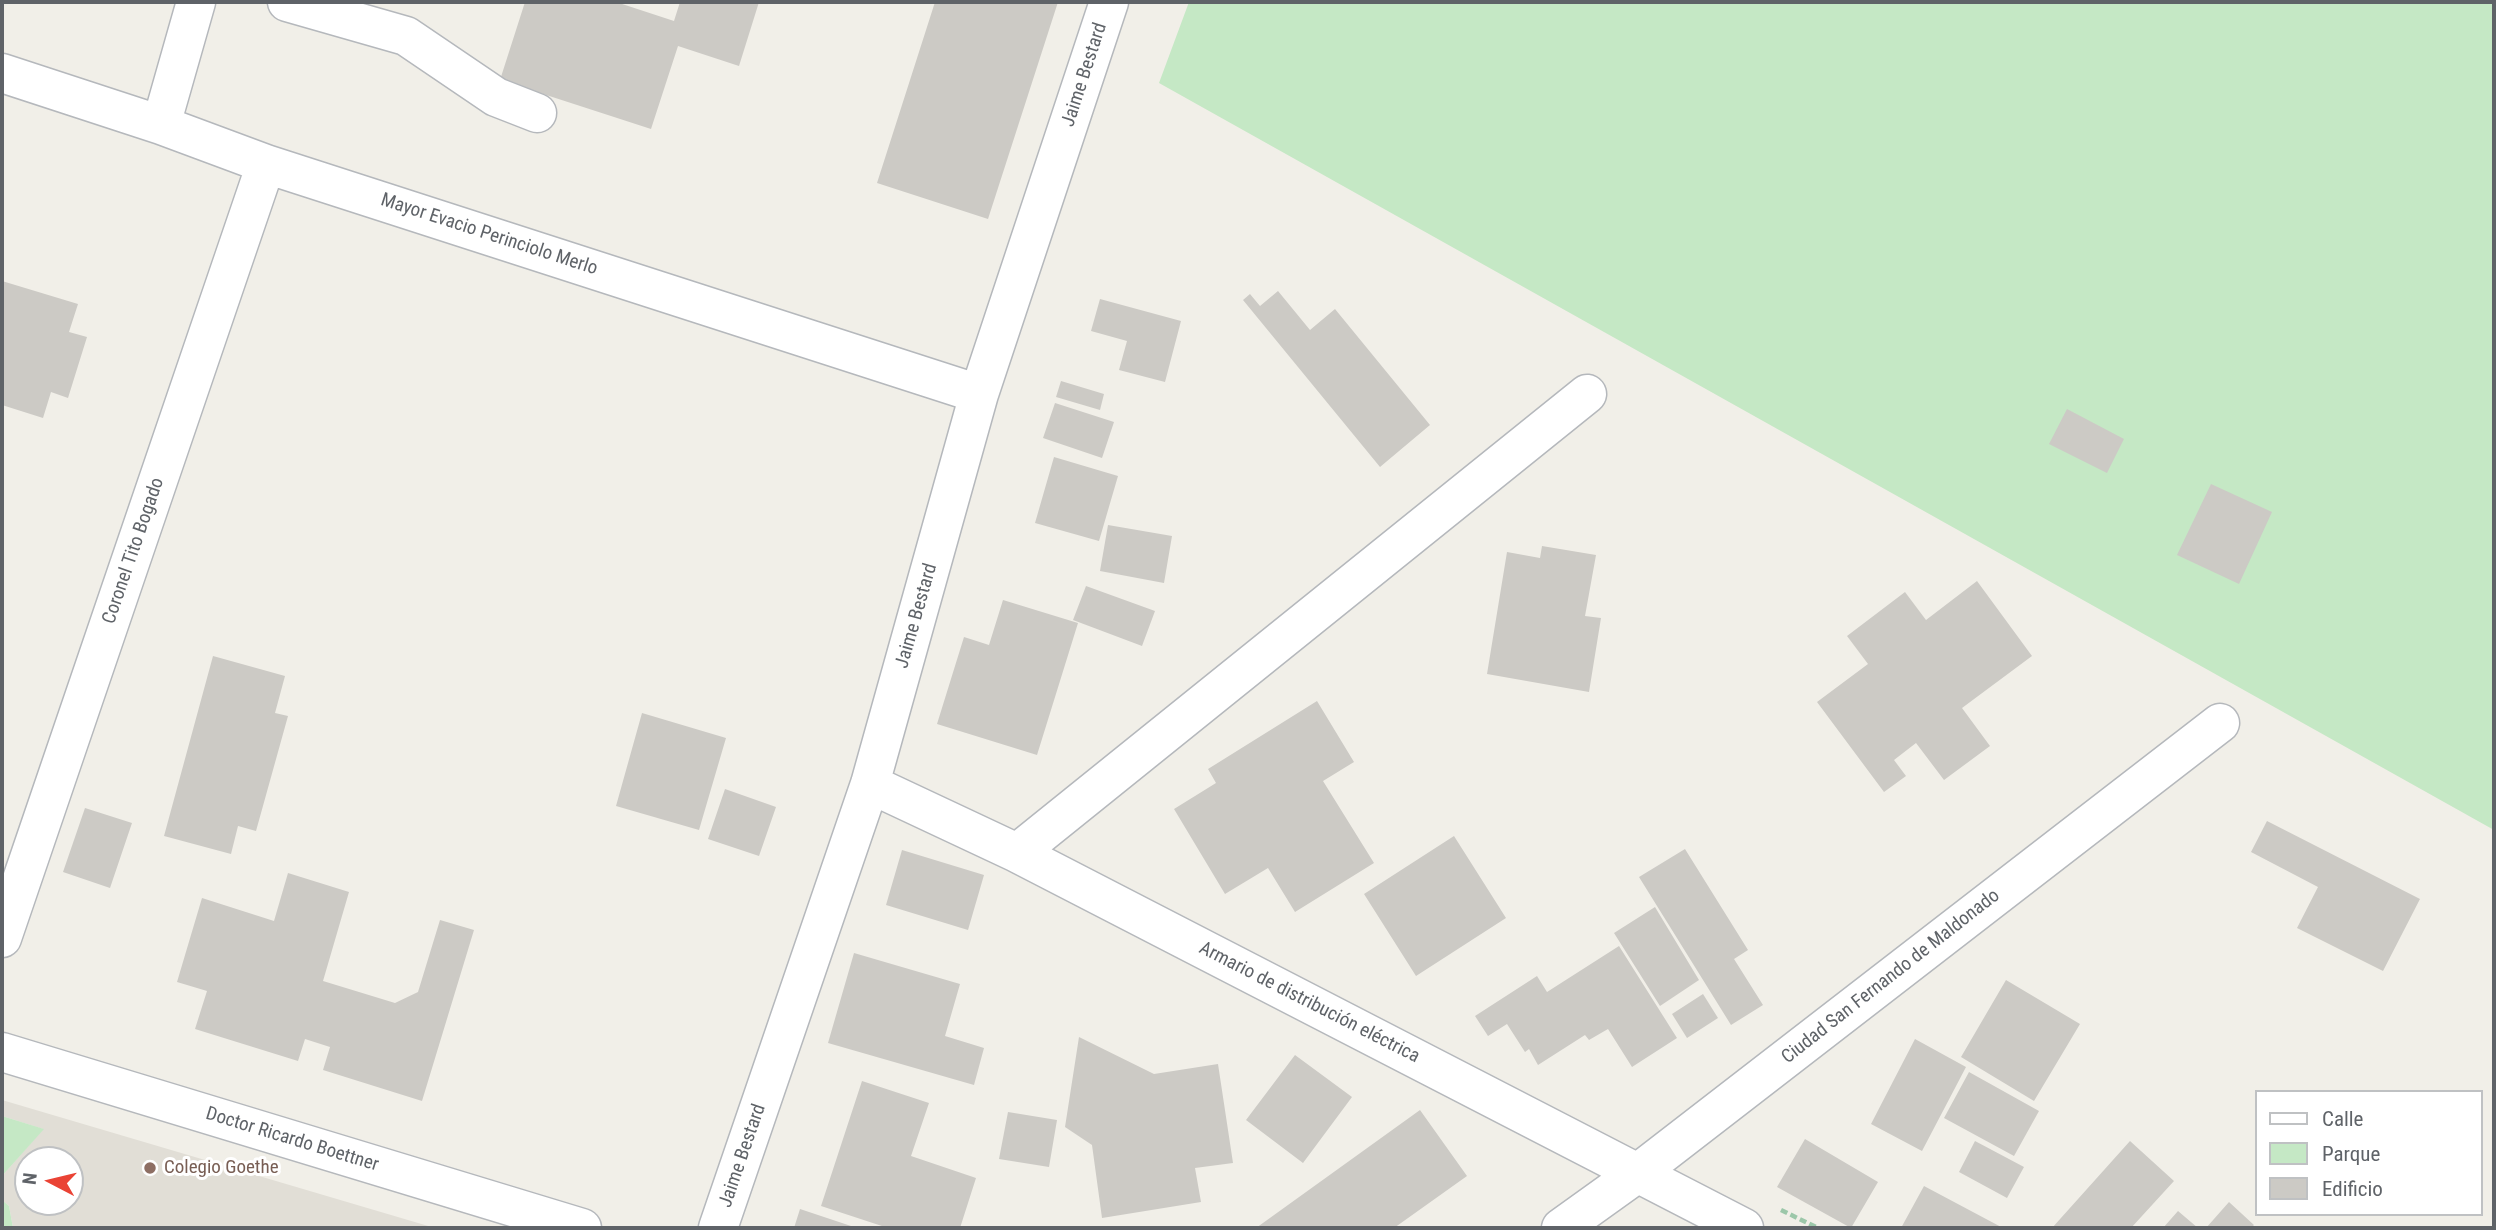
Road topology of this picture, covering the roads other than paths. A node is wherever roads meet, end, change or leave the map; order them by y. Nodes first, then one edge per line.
1 (196, 2) edge
2 (287, 2) edge
3 (1108, 2) edge
4 (2, 73) edge
5 (537, 113) dead end
6 (161, 125) junction
7 (266, 164) junction
8 (979, 394) junction
9 (1587, 394) dead end
10 (2220, 723) dead end
11 (870, 784) junction
12 (1017, 853) junction
13 (2, 938) edge
14 (2, 1052) edge
15 (1639, 1172) junction
16 (582, 1228) edge
17 (718, 1228) edge
18 (1560, 1228) edge
19 (1744, 1228) edge

1 - 6 street
2 - 5 street
3 - 8 street, Jaime Bestard
4 - 6 street, Mayor Evacio Perinciolo Merlo
6 - 7 street, Mayor Evacio Perinciolo Merlo
7 - 8 street, Mayor Evacio Perinciolo Merlo
7 - 13 street, Coronel Tito Bogado
8 - 11 street, Jaime Bestard
9 - 12 street
10 - 15 street, Ciudad San Fernando de Maldonado
11 - 12 street, Armario de distribución eléctrica
11 - 17 street, Jaime Bestard
12 - 15 street, Armario de distribución eléctrica
14 - 16 street, Doctor Ricardo Boettner
15 - 18 street, Ciudad San Fernando de Maldonado
15 - 19 street, Armario de distribución eléctrica

